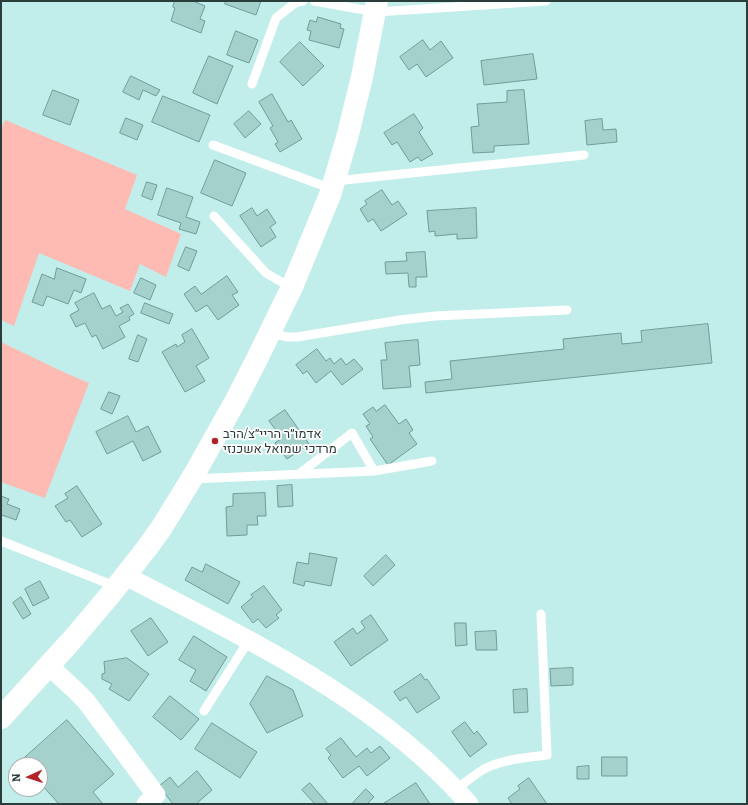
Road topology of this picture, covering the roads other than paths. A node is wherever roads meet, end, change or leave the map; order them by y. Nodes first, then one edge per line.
1 (303, 1) edge
2 (314, 1) edge
3 (546, 1) edge
4 (376, 7) edge
5 (252, 84) dead end
6 (213, 145) dead end
7 (584, 155) dead end
8 (333, 185) junction
9 (214, 216) dead end
10 (292, 287) junction
11 (568, 310) dead end
12 (270, 333) junction
13 (432, 461) dead end
14 (374, 471) junction
15 (299, 474) junction
16 (191, 479) junction
17 (1, 541) edge
18 (121, 582) junction
19 (541, 614) dead end
20 (249, 640) junction
21 (49, 666) junction
22 (204, 711) dead end
23 (1, 718) edge
24 (456, 789) junction
25 (146, 804) edge
26 (469, 804) edge

1 - 5 lane
2 - 4 lane
3 - 4 lane
4 - 8 street
6 - 8 lane
7 - 8 lane
8 - 10 street
9 - 10 lane
10 - 12 street
11 - 12 lane
12 - 16 street
13 - 14 lane
14 - 15 lane
14 - 15 lane
15 - 16 lane
16 - 18 street
17 - 18 lane
18 - 20 street
18 - 21 street
19 - 24 lane
20 - 22 lane
20 - 24 street
21 - 23 street
21 - 25 street
24 - 26 street

